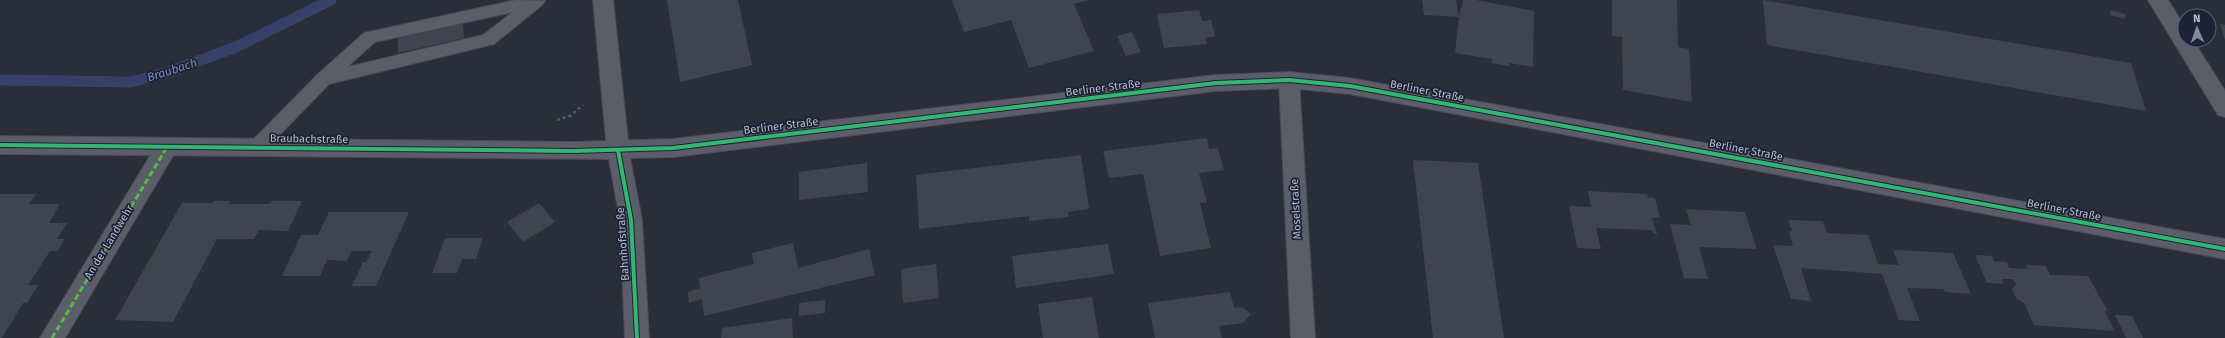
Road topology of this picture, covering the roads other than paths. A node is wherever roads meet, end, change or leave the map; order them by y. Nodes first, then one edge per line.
1 (538, 0) edge
2 (602, 0) edge
3 (2158, 0) edge
4 (324, 78) junction
5 (1289, 80) junction
6 (2225, 109) edge
7 (0, 145) edge
8 (166, 147) junction
9 (256, 148) junction
10 (618, 150) junction
11 (2225, 249) edge
12 (52, 338) edge
13 (637, 338) edge
14 (1303, 338) edge

1 - 4 lane
1 - 4 lane
2 - 10 street, Bahnhofstraße
3 - 6 street
4 - 9 lane
5 - 10 street, Berliner Straße
5 - 11 street, Berliner Straße
5 - 14 street, Moselstraße
7 - 8 street, Braubachstraße
8 - 9 street, Braubachstraße
8 - 12 street, An der Landwehr
9 - 10 street, Braubachstraße
10 - 13 street, Bahnhofstraße

